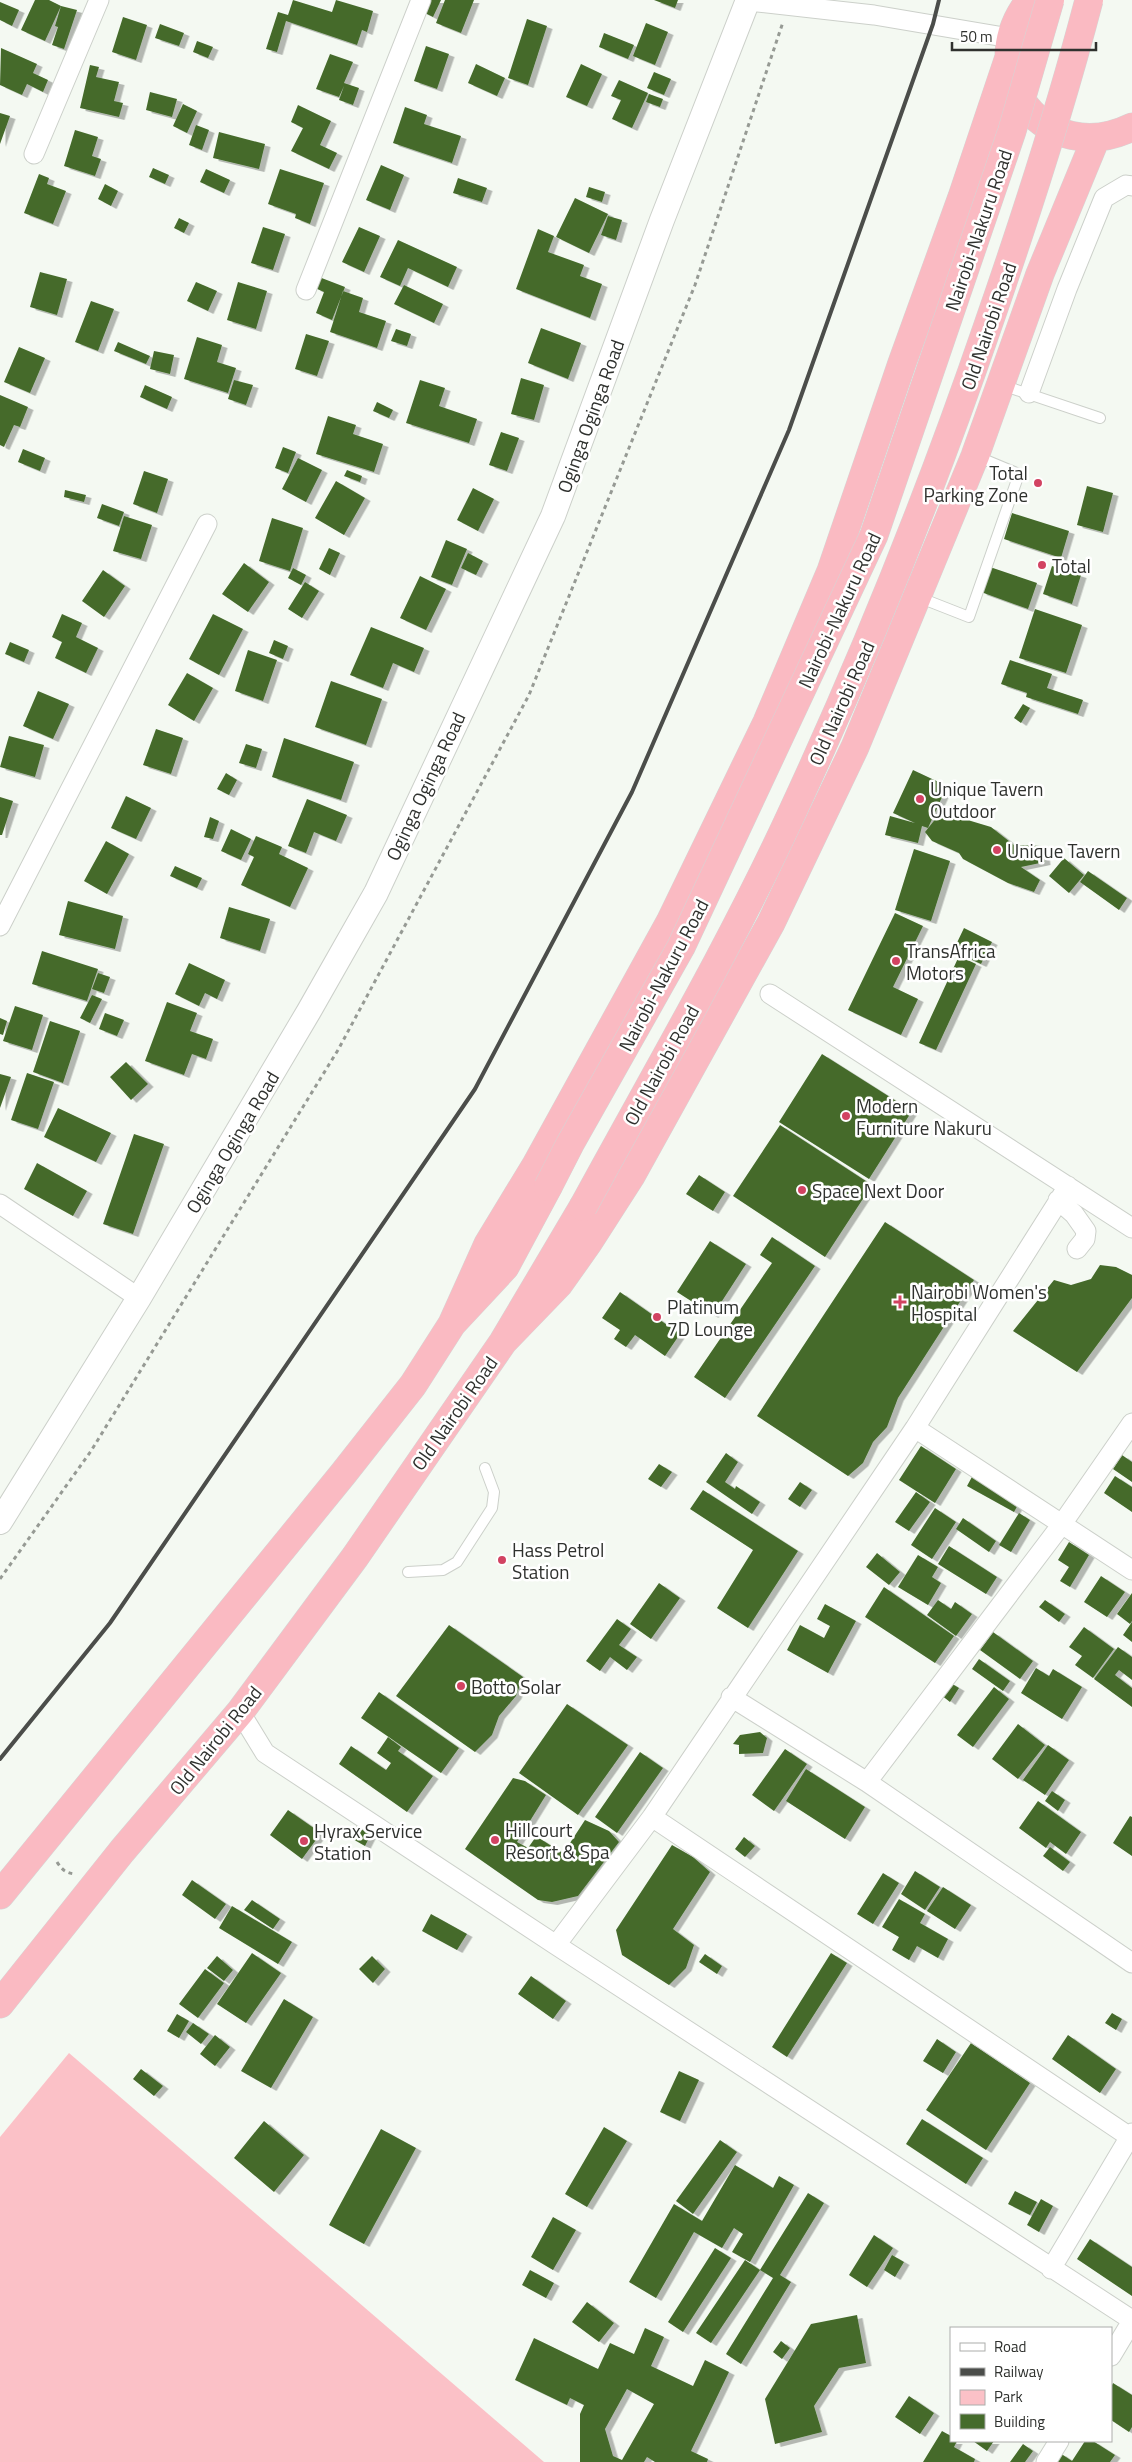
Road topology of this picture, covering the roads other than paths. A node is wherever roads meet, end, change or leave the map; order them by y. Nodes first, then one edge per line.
1 (98, 0) edge
2 (421, 0) edge
3 (748, 0) edge
4 (1029, 0) edge
5 (1050, 0) edge
6 (1089, 0) edge
7 (1009, 49) junction
8 (1132, 127) edge
9 (1096, 138) junction
10 (34, 154) dead end
11 (1132, 186) edge
12 (306, 290) dead end
13 (1001, 384) junction
14 (1029, 393) junction
15 (1100, 418) dead end
16 (976, 456) junction
17 (207, 524) dead end
18 (916, 596) junction
19 (0, 926) edge
20 (770, 994) dead end
21 (1063, 1193) junction
22 (0, 1204) edge
23 (1132, 1228) edge
24 (1077, 1250) dead end
25 (139, 1298) junction
26 (452, 1324) junction
27 (503, 1342) junction
28 (1132, 1423) edge
29 (915, 1428) junction
30 (485, 1468) dead end
31 (0, 1522) edge
32 (1062, 1524) junction
33 (1132, 1570) edge
34 (408, 1572) dead end
35 (731, 1697) junction
36 (240, 1712) junction
37 (867, 1782) junction
38 (652, 1817) junction
39 (0, 1895) edge
40 (556, 1945) junction
41 (1132, 1963) edge
42 (0, 2004) edge
43 (1131, 2135) edge
44 (1051, 2269) junction
45 (1132, 2321) edge
46 (1112, 2354) edge
47 (1058, 2442) edge
48 (1046, 2462) edge

1 - 10 street
2 - 12 street
3 - 7 street
3 - 25 street, Oginga Oginga Road
4 - 7 highway
5 - 26 highway, Nairobi-Nakuru Road, bridge
6 - 27 highway, Old Nairobi Road, bridge
7 - 9 highway
7 - 26 highway
8 - 9 highway
9 - 13 highway
11 - 14 street
13 - 14 lane
13 - 16 highway
14 - 15 lane
16 - 18 highway
16 - 18 lane
17 - 19 street
18 - 27 highway
20 - 21 street
21 - 23 street
21 - 24 street
21 - 29 street
22 - 25 street
25 - 31 street, Oginga Oginga Road
26 - 39 highway
27 - 36 highway, Old Nairobi Road
28 - 32 street
29 - 32 street
29 - 35 street
30 - 34 lane
32 - 33 street
32 - 37 street
35 - 37 street
35 - 38 street
36 - 40 street
36 - 42 highway, Old Nairobi Road
37 - 41 street
38 - 40 street
38 - 43 street
40 - 44 street
43 - 44 street
44 - 45 street
45 - 46 street
47 - 48 street

